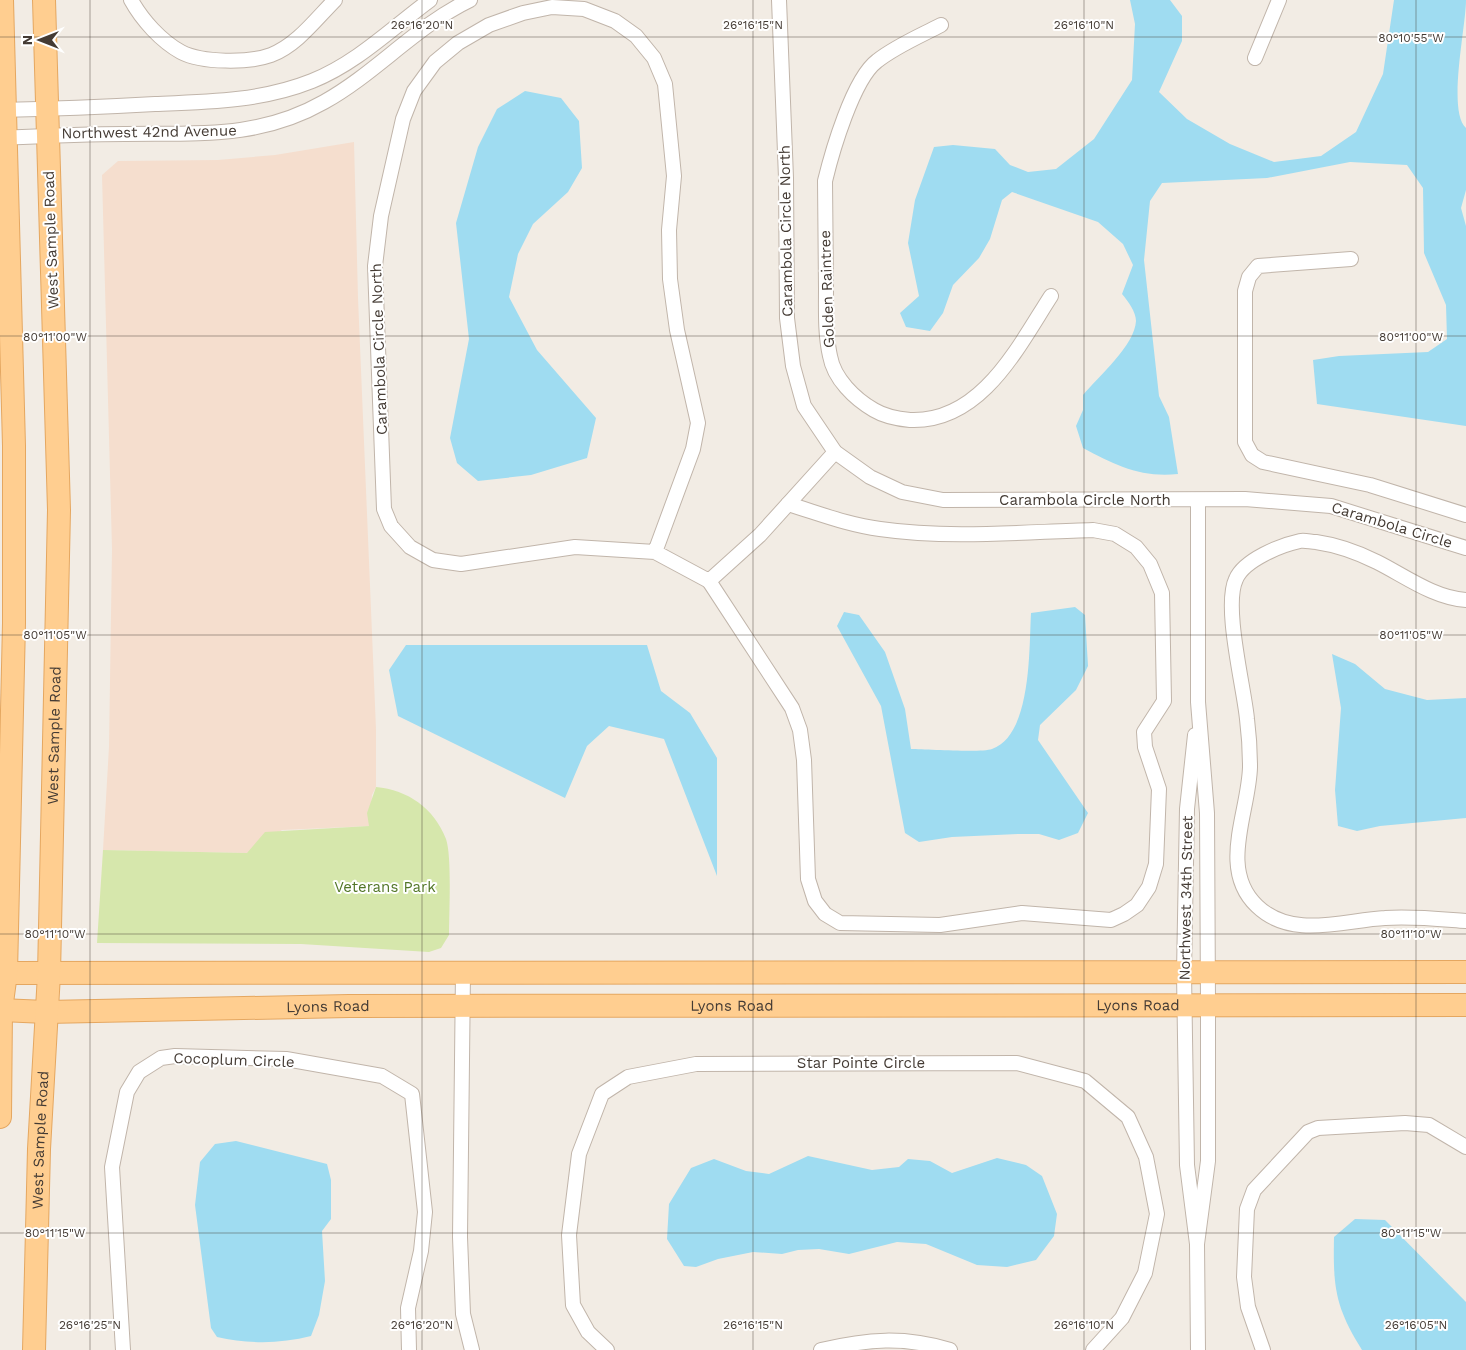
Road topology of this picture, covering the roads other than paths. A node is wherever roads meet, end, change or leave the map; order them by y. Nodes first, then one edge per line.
1 (2, 0) edge
2 (44, 0) edge
3 (131, 0) edge
4 (334, 0) edge
5 (430, 0) edge
6 (470, 0) edge
7 (778, 0) edge
8 (1279, 0) edge
9 (941, 25) dead end
10 (1256, 58) dead end
11 (3, 110) edge
12 (46, 110) junction
13 (48, 135) junction
14 (3, 138) edge
15 (1351, 259) dead end
16 (1051, 296) dead end
17 (835, 452) junction
18 (1198, 500) junction
19 (788, 504) junction
20 (1466, 515) edge
21 (1466, 548) edge
22 (655, 552) junction
23 (709, 581) junction
24 (1466, 600) edge
25 (1198, 702) junction
26 (1466, 921) edge
27 (463, 972) junction
28 (1208, 972) junction
29 (1466, 972) edge
30 (3, 973) edge
31 (1184, 973) junction
32 (49, 974) junction
33 (1185, 1004) junction
34 (1208, 1004) junction
35 (1466, 1005) edge
36 (463, 1006) junction
37 (1, 1010) edge
38 (46, 1012) junction
39 (0, 1117) edge
40 (1466, 1147) edge
41 (1197, 1244) junction
42 (34, 1350) edge
43 (123, 1350) edge
44 (409, 1350) edge
45 (472, 1350) edge
46 (607, 1350) edge
47 (821, 1350) edge
48 (950, 1350) edge
49 (1093, 1350) edge
50 (1198, 1350) edge
51 (1261, 1350) edge

1 - 11 main road
2 - 12 main road, West Sample Road
3 - 4 street
5 - 12 street, Northwest 42nd Avenue
6 - 13 street, Northwest 42nd Avenue
7 - 17 street, Carambola Circle North
8 - 10 street
9 - 16 street, Golden Raintree
11 - 12 street, Northwest 42nd Avenue
11 - 14 main road
12 - 13 main road, West Sample Road
13 - 14 street, Northwest 42nd Avenue
13 - 32 main road, West Sample Road
14 - 30 main road
15 - 20 street
17 - 18 street, Carambola Circle North
17 - 19 street
18 - 21 street, Carambola Circle
18 - 25 street, Northwest 34th Street
19 - 23 street
19 - 23 street
22 - 22 street, Carambola Circle North
22 - 23 street, Carambola Circle North
24 - 26 street
25 - 28 street, Northwest 34th Street
25 - 31 street, Northwest 34th Street
27 - 31 main road
27 - 32 main road
27 - 36 street
28 - 29 main road
28 - 31 main road
28 - 34 street, Northwest 34th Street
30 - 32 main road
30 - 37 main road
31 - 33 street, Northwest 34th Street
32 - 38 main road, West Sample Road
33 - 34 main road, Lyons Road
33 - 36 main road, Lyons Road
33 - 41 street, Northwest 34th Street
34 - 35 main road, Lyons Road
34 - 41 street, Northwest 34th Street
36 - 38 main road, Lyons Road
36 - 45 street
37 - 38 main road, Lyons Road
37 - 39 main road
38 - 42 main road, West Sample Road
40 - 51 street
41 - 50 street, Northwest 34th Street
43 - 44 street, Cocoplum Circle
46 - 49 street, Star Pointe Circle
47 - 48 street

